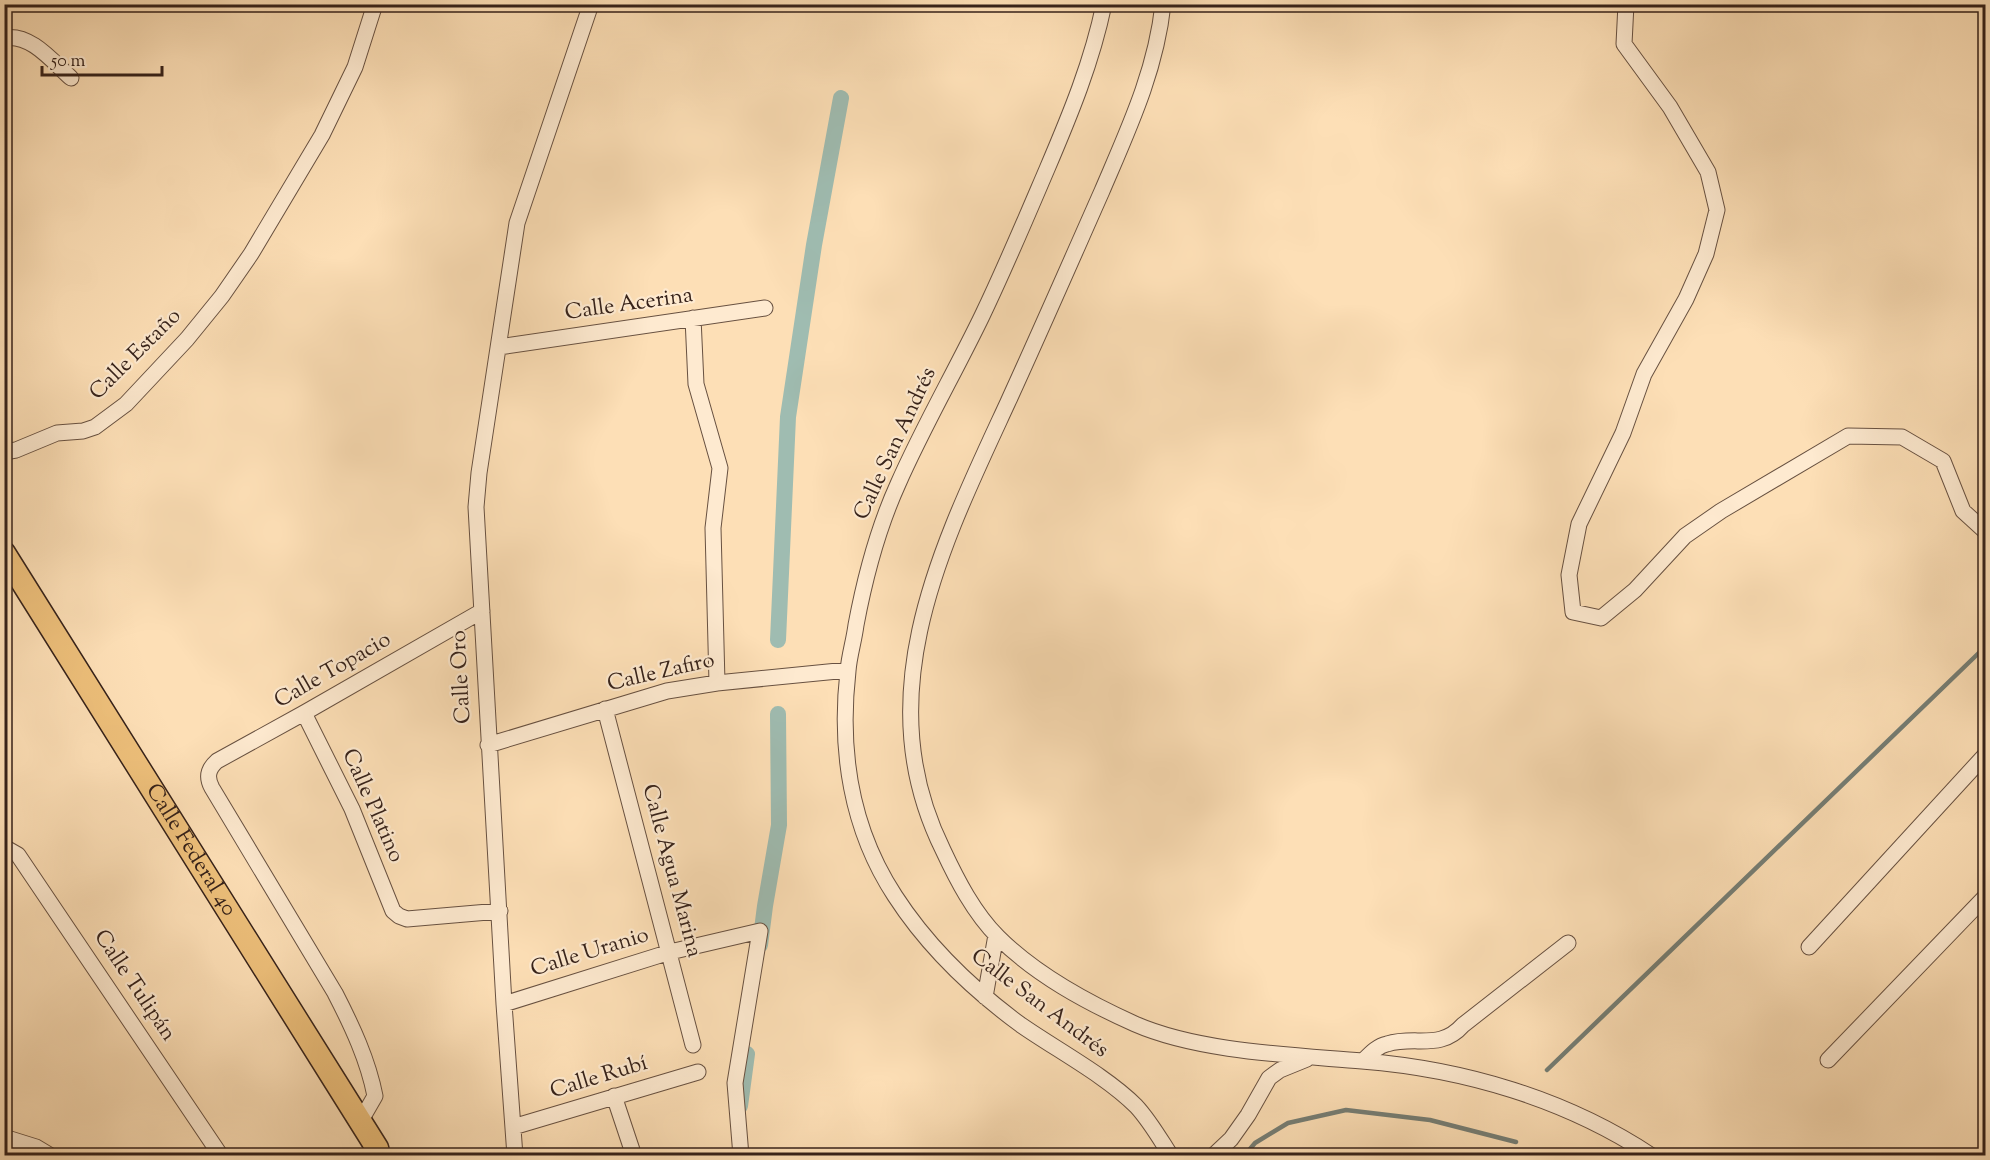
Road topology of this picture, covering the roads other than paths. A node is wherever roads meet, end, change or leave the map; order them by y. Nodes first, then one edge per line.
1 (375, 4) edge
2 (591, 4) edge
3 (1104, 4) edge
4 (1163, 4) edge
5 (1626, 4) edge
6 (4, 38) edge
7 (71, 78) dead end
8 (765, 308) dead end
9 (693, 318) junction
10 (499, 347) junction
11 (4, 452) edge
12 (1986, 532) edge
13 (4, 554) edge
14 (482, 611) junction
15 (848, 670) junction
16 (717, 682) junction
17 (605, 709) junction
18 (304, 713) junction
19 (488, 745) junction
20 (1986, 754) edge
21 (4, 847) edge
22 (1986, 896) edge
23 (500, 911) junction
24 (996, 935) junction
25 (1568, 943) dead end
26 (1809, 947) dead end
27 (670, 952) junction
28 (985, 997) junction
29 (504, 1004) junction
30 (693, 1045) dead end
31 (1312, 1058) junction
32 (1828, 1060) dead end
33 (1363, 1061) junction
34 (698, 1072) dead end
35 (614, 1096) junction
36 (360, 1122) junction
37 (513, 1127) junction
38 (4, 1137) edge
39 (382, 1153) edge
40 (51, 1155) edge
41 (221, 1155) edge
42 (515, 1155) edge
43 (634, 1155) edge
44 (741, 1155) edge
45 (1171, 1155) edge
46 (1213, 1155) edge
47 (1652, 1155) edge

1 - 11 street, Calle Estaño
2 - 10 street, Calle Oro
3 - 15 street, Calle San Andrés
4 - 24 street
5 - 12 street
6 - 7 street
8 - 9 street, Calle Acerina
9 - 10 street, Calle Acerina
9 - 16 street
10 - 14 street, Calle Oro
13 - 36 main road, Calle Federal 40
14 - 18 street, Calle Topacio
14 - 19 street, Calle Oro
15 - 16 street, Calle Zafiro
15 - 28 street, Calle San Andrés
16 - 17 street, Calle Zafiro
17 - 19 street, Calle Zafiro
17 - 27 street, Calle Agua Marina
18 - 23 street, Calle Platino
18 - 36 street, Calle Topacio
19 - 23 street, Calle Oro
20 - 26 street
21 - 41 street, Calle Tulipán
22 - 32 street
23 - 29 street, Calle Oro
24 - 28 street
24 - 31 street
25 - 33 street
27 - 29 street, Calle Uranio
27 - 30 street, Calle Agua Marina
27 - 44 street, Calle Uranio
28 - 45 street, Calle San Andrés
29 - 37 street, Calle Oro
31 - 33 street
31 - 46 street
33 - 47 street
34 - 35 street, Calle Rubí
35 - 37 street, Calle Rubí
35 - 43 street
36 - 39 main road, Calle Federal 40
37 - 42 street, Calle Oro
38 - 40 street

